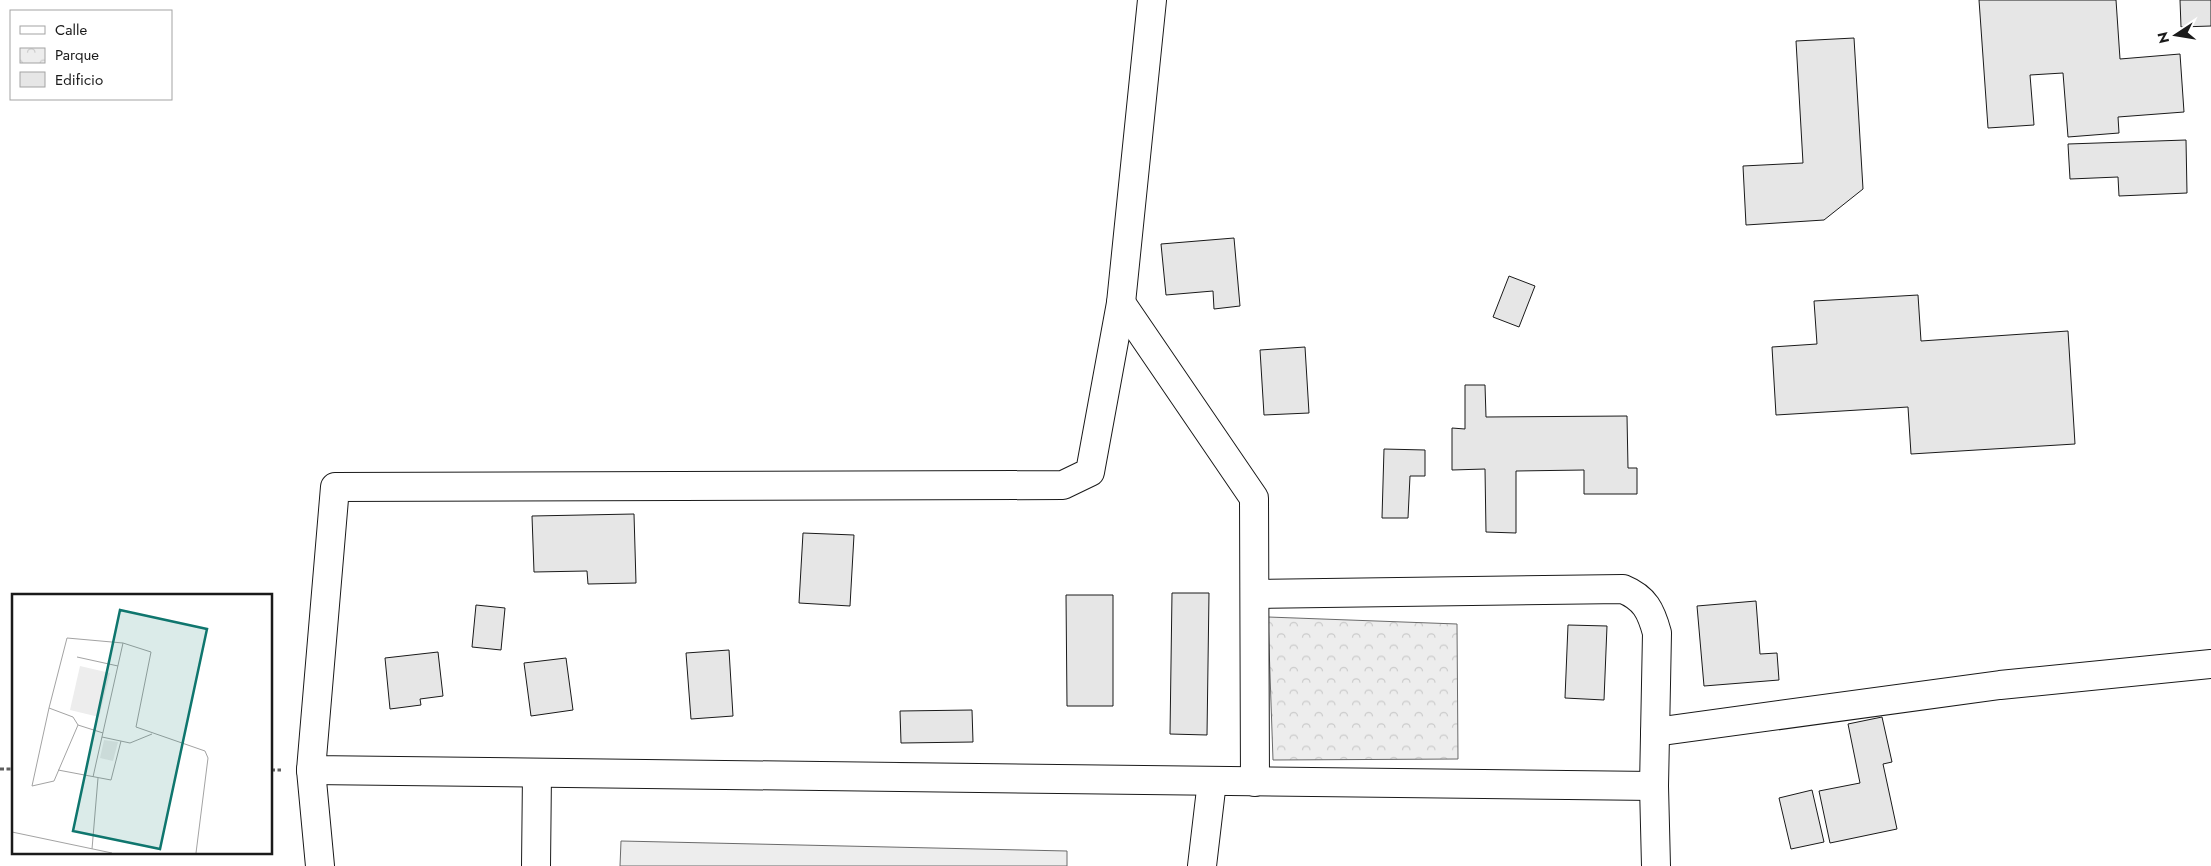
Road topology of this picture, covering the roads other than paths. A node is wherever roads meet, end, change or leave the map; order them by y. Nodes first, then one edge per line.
1 (1152, 0) edge
2 (1120, 303) junction
3 (1255, 594) junction
4 (2211, 664) edge
5 (1654, 732) junction
6 (311, 770) junction
7 (537, 773) junction
8 (1212, 781) junction
9 (1255, 782) junction
10 (1654, 786) junction
11 (320, 866) edge
12 (536, 866) edge
13 (1202, 866) edge
14 (1656, 866) edge

1 - 2 street
2 - 3 street
2 - 6 street
3 - 5 street
3 - 9 street
4 - 5 street
5 - 10 street
6 - 7 street
6 - 11 street
7 - 8 street
7 - 12 street
8 - 9 street
8 - 13 street
9 - 10 street
10 - 14 street

